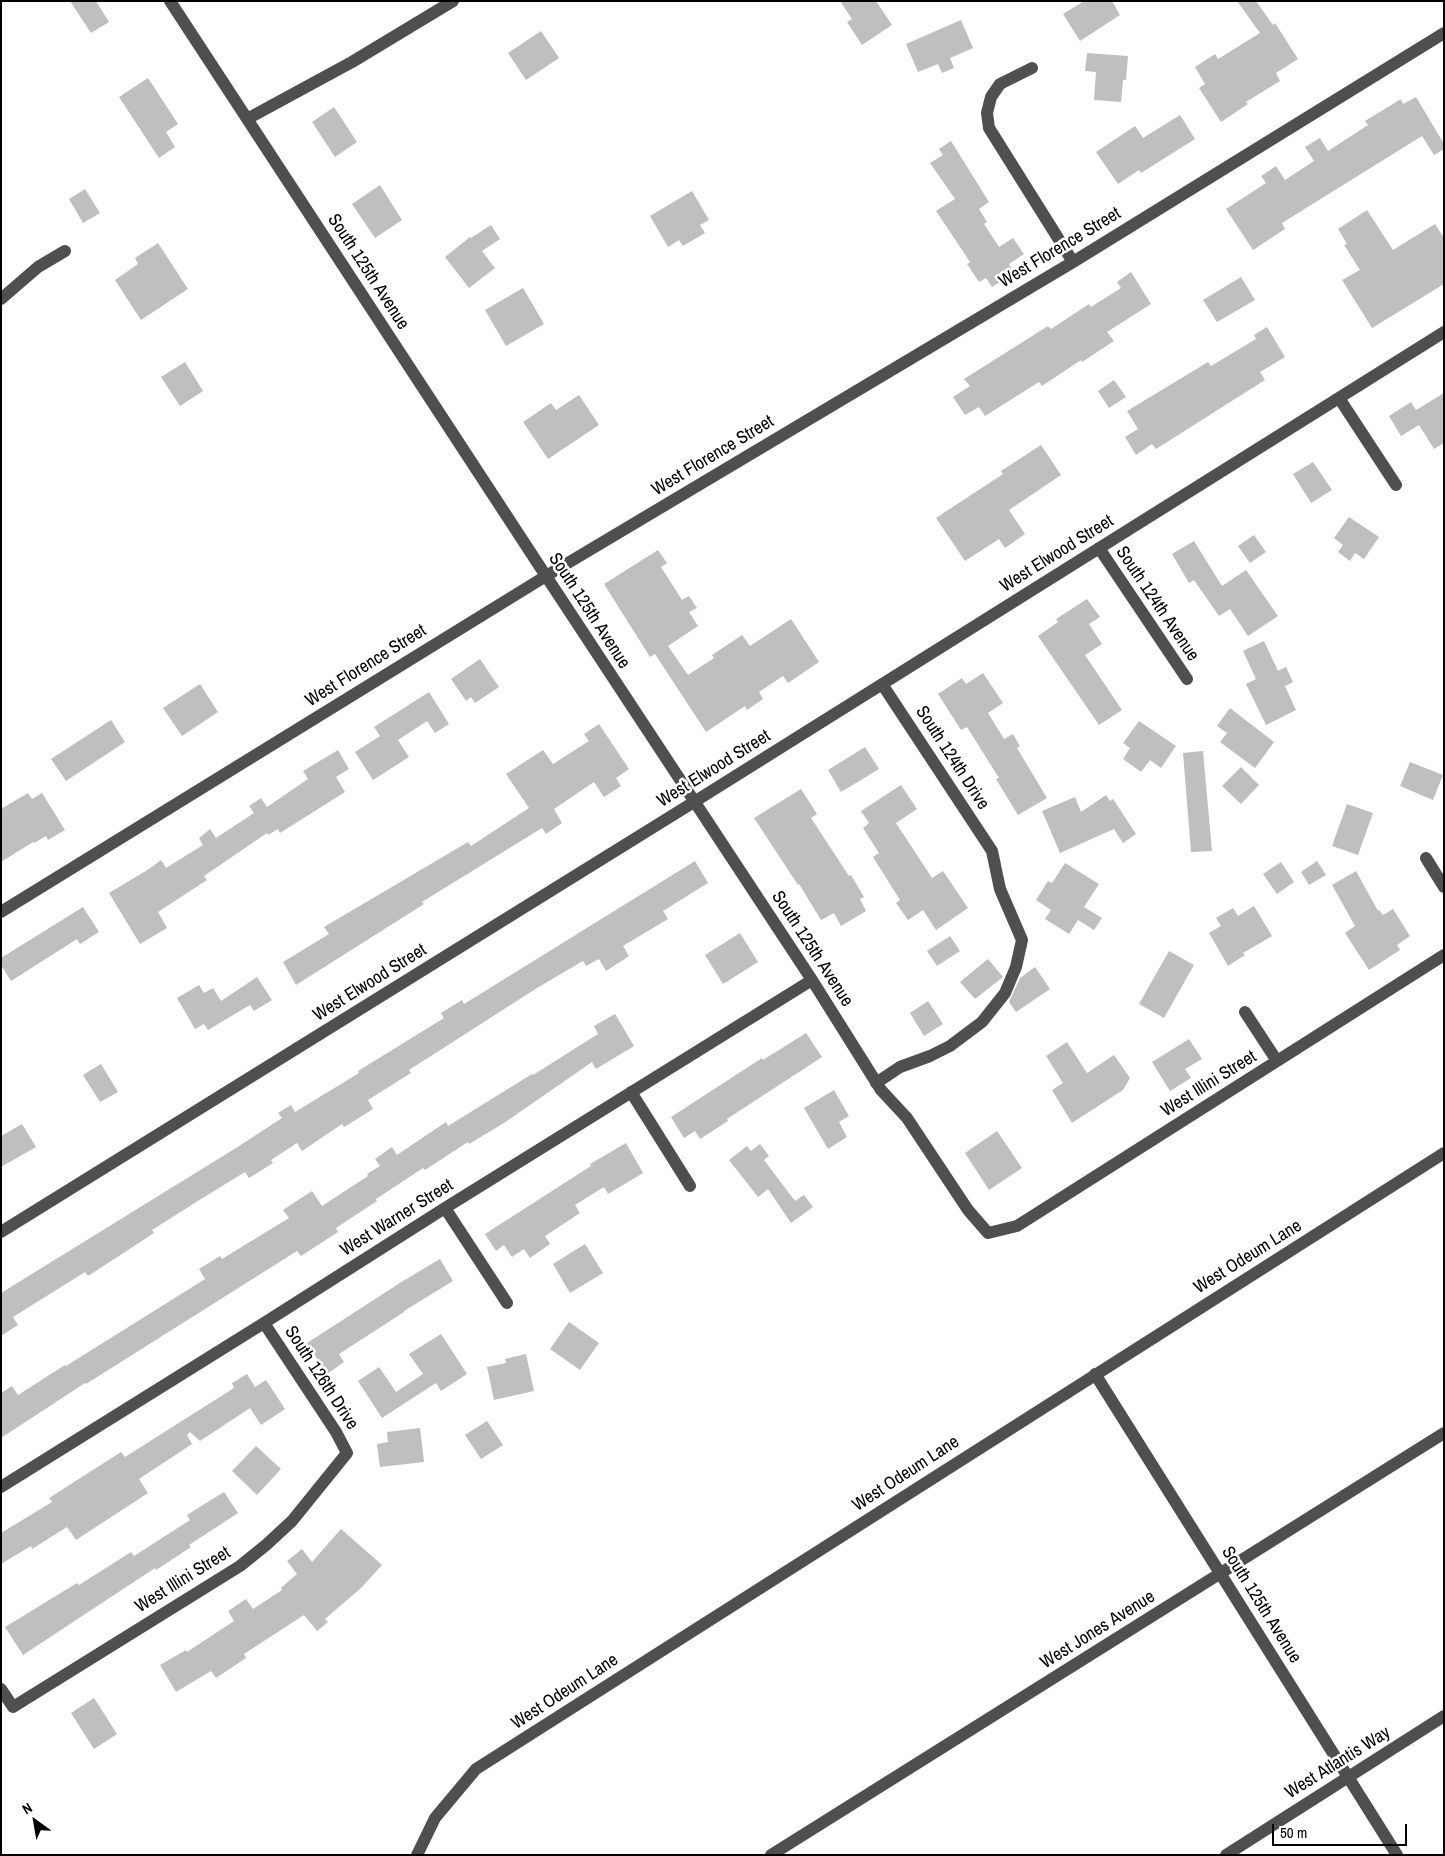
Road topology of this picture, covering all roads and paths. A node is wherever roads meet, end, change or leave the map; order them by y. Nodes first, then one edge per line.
1 (170, 1) edge
2 (453, 1) edge
3 (1444, 32) edge
4 (1032, 68) dead end
5 (247, 119) junction
6 (65, 252) dead end
7 (1072, 262) junction
8 (1, 299) edge
9 (1444, 332) edge
10 (1339, 398) junction
11 (1396, 485) dead end
12 (1099, 548) junction
13 (546, 576) junction
14 (1186, 678) dead end
15 (882, 684) junction
16 (694, 802) junction
17 (1426, 858) dead end
18 (1444, 887) edge
19 (1, 912) edge
20 (1444, 955) edge
21 (812, 980) junction
22 (1245, 1012) dead end
23 (1277, 1061) junction
24 (876, 1083) junction
25 (631, 1092) junction
26 (1444, 1153) edge
27 (690, 1186) dead end
28 (445, 1208) junction
29 (1, 1232) edge
30 (988, 1233) joint
31 (507, 1303) dead end
32 (264, 1323) junction
33 (1095, 1374) junction
34 (1444, 1433) edge
35 (347, 1453) joint
36 (1, 1487) edge
37 (1220, 1574) junction
38 (1, 1689) edge
39 (1444, 1716) edge
40 (1348, 1777) junction
41 (417, 1855) edge
42 (771, 1855) edge
43 (1226, 1855) edge
44 (1397, 1855) edge

1 - 5 street, South 125th Avenue
2 - 5 street
3 - 7 street, West Florence Street
4 - 7 street
5 - 13 street, South 125th Avenue
6 - 8 street
7 - 13 street, West Florence Street
9 - 10 street, West Elwood Street
10 - 11 street
10 - 12 street, West Elwood Street
12 - 14 street, South 124th Avenue
12 - 15 street, West Elwood Street
13 - 16 street, South 125th Avenue
13 - 19 street, West Florence Street
15 - 16 street, West Elwood Street
15 - 24 street, South 124th Drive
16 - 21 street, South 125th Avenue
16 - 29 street, West Elwood Street
17 - 18 street
20 - 23 street, West Illini Street
21 - 24 street, South 125th Avenue
21 - 25 street, West Warner Street
22 - 23 street
23 - 30 street, West Illini Street
24 - 30 street, South 125th Avenue
25 - 27 street
25 - 28 street, West Warner Street
26 - 33 street, West Odeum Lane
28 - 31 street
28 - 32 street, West Warner Street
32 - 35 street, South 126th Drive
32 - 36 street, West Warner Street
33 - 37 street, South 125th Avenue
33 - 41 street, West Odeum Lane
34 - 37 street, West Jones Avenue
35 - 38 street, West Illini Street
37 - 40 street, South 125th Avenue
37 - 42 street, West Jones Avenue
39 - 40 street, West Atlantis Way
40 - 43 street, West Atlantis Way
40 - 44 street, South 125th Avenue

